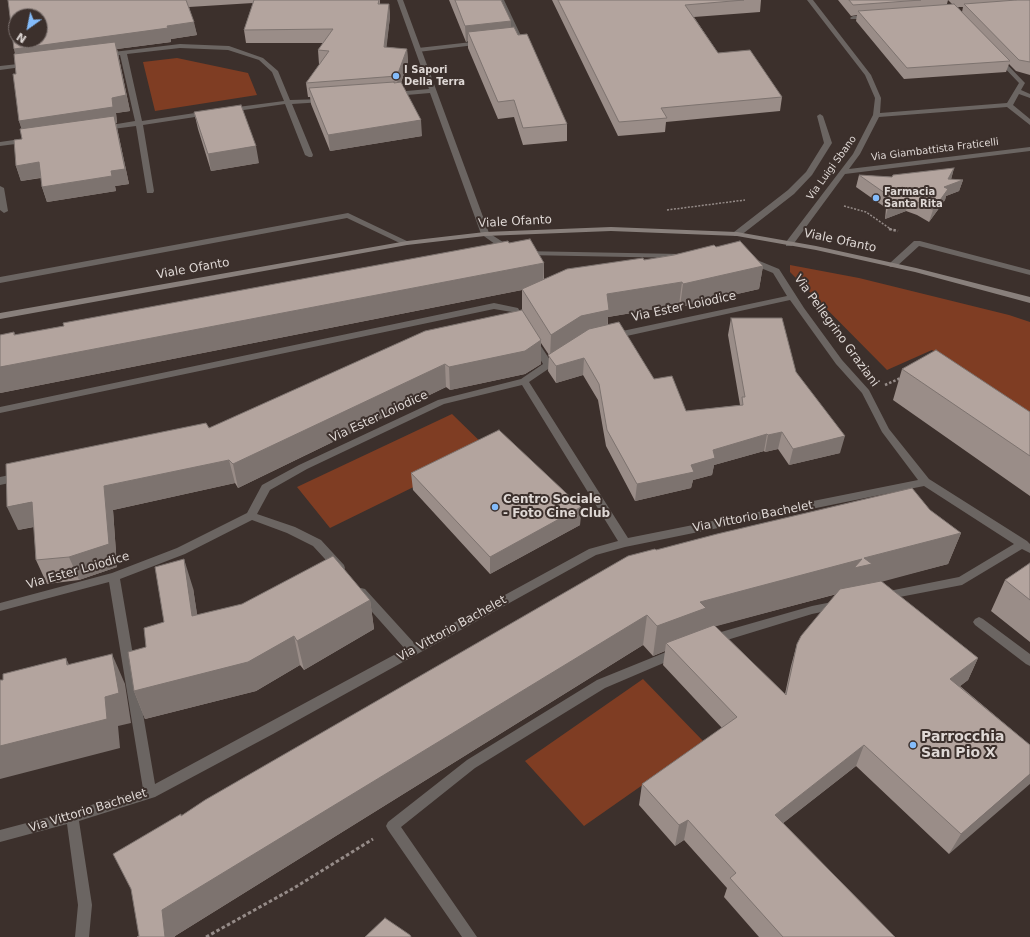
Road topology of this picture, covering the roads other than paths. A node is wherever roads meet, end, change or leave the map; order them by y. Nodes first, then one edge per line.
1 (400, 0) edge
2 (501, 0) edge
3 (810, 0) edge
4 (876, 16) edge
5 (853, 18) edge
6 (512, 40) edge
7 (488, 42) edge
8 (418, 50) junction
9 (123, 53) junction
10 (100, 56) edge
11 (996, 56) edge
12 (31, 64) edge
13 (0, 68) edge
14 (432, 91) junction
15 (1018, 91) junction
16 (386, 95) edge
17 (1030, 96) edge
18 (332, 99) edge
19 (288, 102) junction
20 (1009, 104) junction
21 (225, 111) edge
22 (217, 112) edge
23 (876, 115) junction
24 (820, 116) dead end
25 (139, 123) junction
26 (1030, 123) edge
27 (100, 129) edge
28 (39, 138) edge
29 (0, 144) edge
30 (1030, 149) edge
31 (309, 155) dead end
32 (842, 172) junction
33 (0, 188) edge
34 (150, 191) dead end
35 (4, 211) dead end
36 (485, 234) junction
37 (738, 234) junction
38 (407, 243) junction
39 (790, 244) junction
40 (511, 251) junction
41 (496, 254) edge
42 (686, 256) edge
43 (754, 262) edge
44 (893, 265) junction
45 (1030, 273) edge
46 (0, 280) edge
47 (792, 297) junction
48 (1030, 300) edge
49 (0, 316) edge
50 (515, 331) edge
51 (530, 334) edge
52 (600, 339) edge
53 (567, 353) edge
54 (548, 365) junction
55 (524, 381) junction
56 (0, 410) edge
57 (32, 474) edge
58 (0, 481) edge
59 (925, 482) junction
60 (251, 516) junction
61 (625, 543) junction
62 (1026, 546) edge
63 (114, 577) junction
64 (872, 598) edge
65 (850, 602) edge
66 (0, 607) edge
67 (979, 622) dead end
68 (702, 643) edge
69 (688, 648) edge
70 (413, 650) junction
71 (1030, 661) edge
72 (150, 793) junction
73 (72, 817) junction
74 (0, 836) edge
75 (82, 937) edge
76 (470, 937) edge

1 - 8 street
2 - 6 street
3 - 23 street, Via Luigi Sbano
4 - 5 street
7 - 8 street
8 - 14 street
9 - 10 street
9 - 19 street
9 - 25 street
11 - 15 street
12 - 13 street
14 - 16 street
14 - 36 street
15 - 17 street
15 - 20 street
18 - 19 street
19 - 21 street
19 - 31 street
20 - 23 street
20 - 26 street
22 - 25 street
23 - 32 street, Via Luigi Sbano
24 - 37 street
25 - 27 street
25 - 34 street
28 - 29 street
30 - 32 street, Via Giambattista Fraticelli
32 - 39 street, Via Luigi Sbano
33 - 35 street
36 - 37 main road, Viale Ofanto
36 - 38 main road, Viale Ofanto
36 - 40 street
37 - 39 main road, Viale Ofanto
38 - 46 street
38 - 49 main road, Viale Ofanto
39 - 44 main road, Viale Ofanto
40 - 41 street
40 - 42 street
43 - 47 street, Via Pellegrino Graziani
44 - 45 street
44 - 48 main road, Viale Ofanto
47 - 52 street, Via Ester Loiodice
47 - 59 street, Via Pellegrino Graziani
50 - 56 street
51 - 54 street
53 - 54 street, Via Ester Loiodice
54 - 55 street, Via Ester Loiodice
55 - 60 street, Via Ester Loiodice
55 - 61 street
57 - 58 street
59 - 61 street, Via Vittorio Bachelet
59 - 62 street, Via Pellegrino Graziani
60 - 63 street, Via Ester Loiodice
60 - 70 street
61 - 70 street, Via Vittorio Bachelet
62 - 64 street
63 - 66 street, Via Ester Loiodice
63 - 72 street
65 - 68 street
67 - 71 street
69 - 76 street
70 - 72 street, Via Vittorio Bachelet
72 - 73 street, Via Vittorio Bachelet
73 - 74 street, Via Vittorio Bachelet
73 - 75 street

